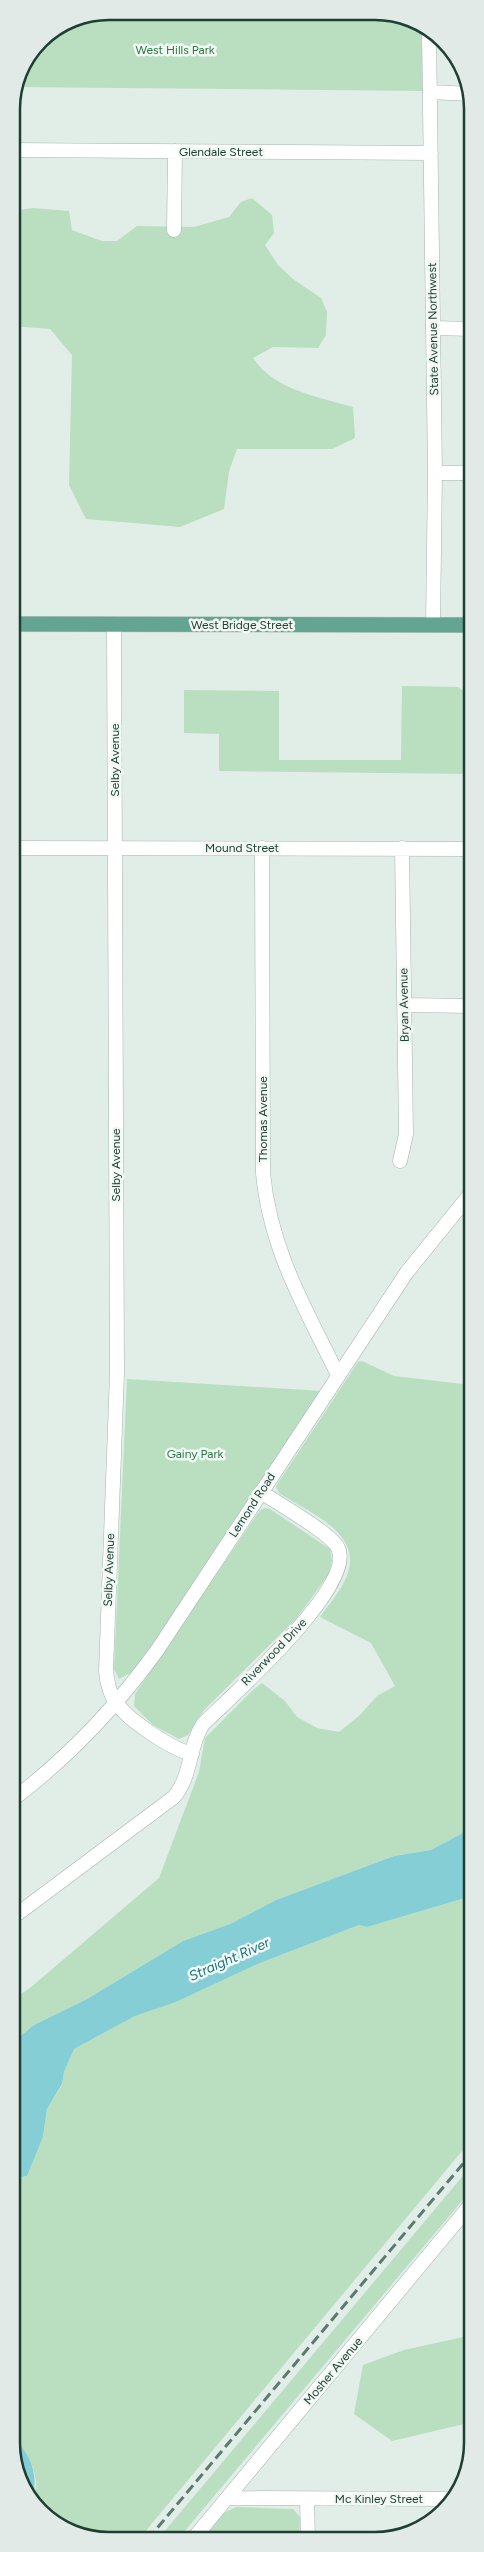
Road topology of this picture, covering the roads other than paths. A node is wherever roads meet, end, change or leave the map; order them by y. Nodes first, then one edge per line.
1 (429, 38) edge
2 (430, 92) junction
3 (462, 94) edge
4 (20, 150) edge
5 (175, 151) junction
6 (431, 154) junction
7 (174, 230) dead end
8 (433, 328) junction
9 (464, 329) edge
10 (435, 473) junction
11 (464, 473) edge
12 (20, 624) edge
13 (114, 624) junction
14 (433, 625) junction
15 (464, 625) edge
16 (20, 848) edge
17 (115, 848) junction
18 (262, 848) junction
19 (402, 848) junction
20 (464, 849) edge
21 (404, 1006) junction
22 (464, 1006) edge
23 (400, 1161) dead end
24 (464, 1202) edge
25 (338, 1375) junction
26 (261, 1492) junction
27 (116, 1703) junction
28 (192, 1754) junction
29 (20, 1794) edge
30 (20, 1912) edge
31 (464, 2213) edge
32 (228, 2498) junction
33 (307, 2498) junction
34 (444, 2499) edge
35 (199, 2532) edge
36 (308, 2532) edge

1 - 2 street, State Avenue Northwest
2 - 3 street
2 - 6 street, State Avenue Northwest
4 - 5 street, Glendale Street
5 - 6 street, Glendale Street
5 - 7 street
6 - 8 street, State Avenue Northwest
8 - 9 street
8 - 10 street, State Avenue Northwest
10 - 11 street
10 - 14 street, State Avenue Northwest
12 - 13 main road, West Bridge Street
13 - 14 main road, West Bridge Street
13 - 17 street, Selby Avenue
14 - 15 main road, West Bridge Street
16 - 17 street, Mound Street
17 - 18 street, Mound Street
17 - 27 street, Selby Avenue
18 - 19 street, Mound Street
18 - 25 street, Thomas Avenue
19 - 20 street, Mound Street
19 - 21 street, Bryan Avenue
21 - 22 street
21 - 23 street, Bryan Avenue
24 - 25 street, Lemond Road
25 - 26 street, Lemond Road
26 - 27 street, Lemond Road
26 - 28 street, Riverwood Drive
27 - 28 street
27 - 29 street, Lemond Road
28 - 30 street, Riverwood Drive
31 - 32 street, Mosher Avenue
32 - 33 street, Mc Kinley Street
32 - 35 street, Mosher Avenue
33 - 34 street, Mc Kinley Street
33 - 36 street

